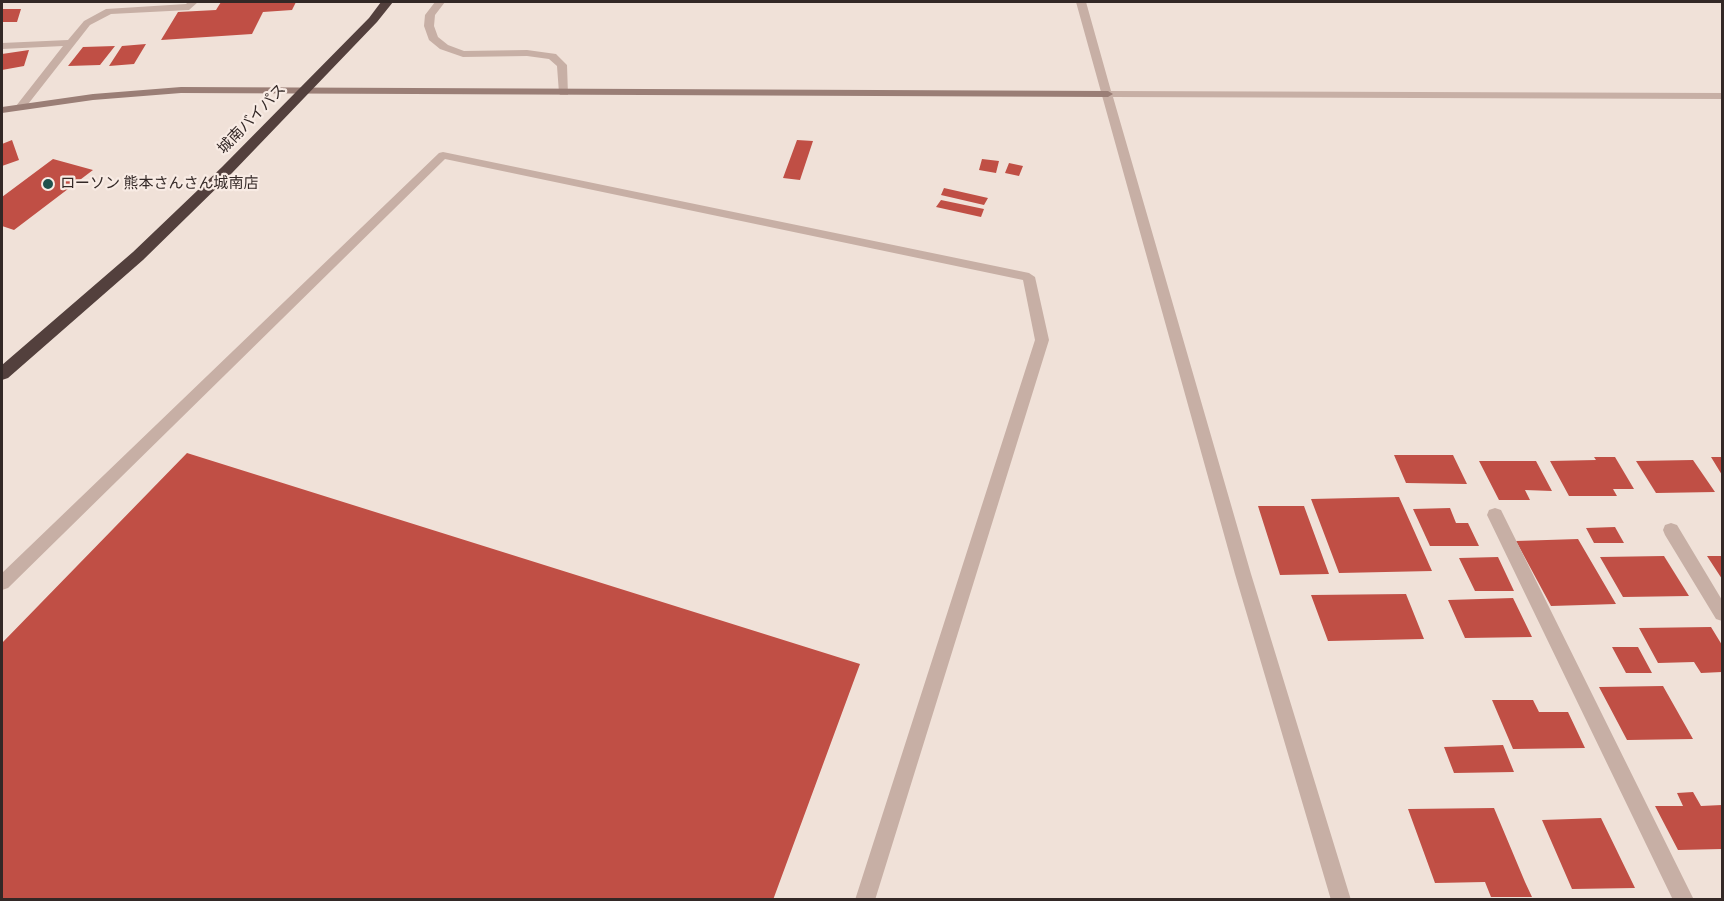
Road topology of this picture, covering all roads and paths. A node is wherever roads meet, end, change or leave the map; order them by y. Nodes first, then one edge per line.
1 (193, 2) edge
2 (387, 2) edge
3 (440, 2) edge
4 (1081, 2) edge
5 (70, 43) junction
6 (2, 46) edge
7 (303, 91) junction
8 (564, 93) junction
9 (1108, 94) junction
10 (1722, 96) edge
11 (21, 106) junction
12 (2, 110) edge
13 (2, 374) edge
14 (1495, 515) dead end
15 (1671, 531) dead end
16 (2, 583) edge
17 (1722, 614) edge
18 (865, 900) edge
19 (1341, 900) edge
20 (1684, 900) edge

1 - 5 street
2 - 7 highway, 城南バイパス
3 - 8 street
4 - 9 street
5 - 6 street
5 - 11 street
7 - 8 street
7 - 11 street
7 - 13 highway, 城南バイパス
8 - 9 street
9 - 10 street
9 - 19 street
11 - 12 street
14 - 20 street
15 - 17 street
16 - 18 street

